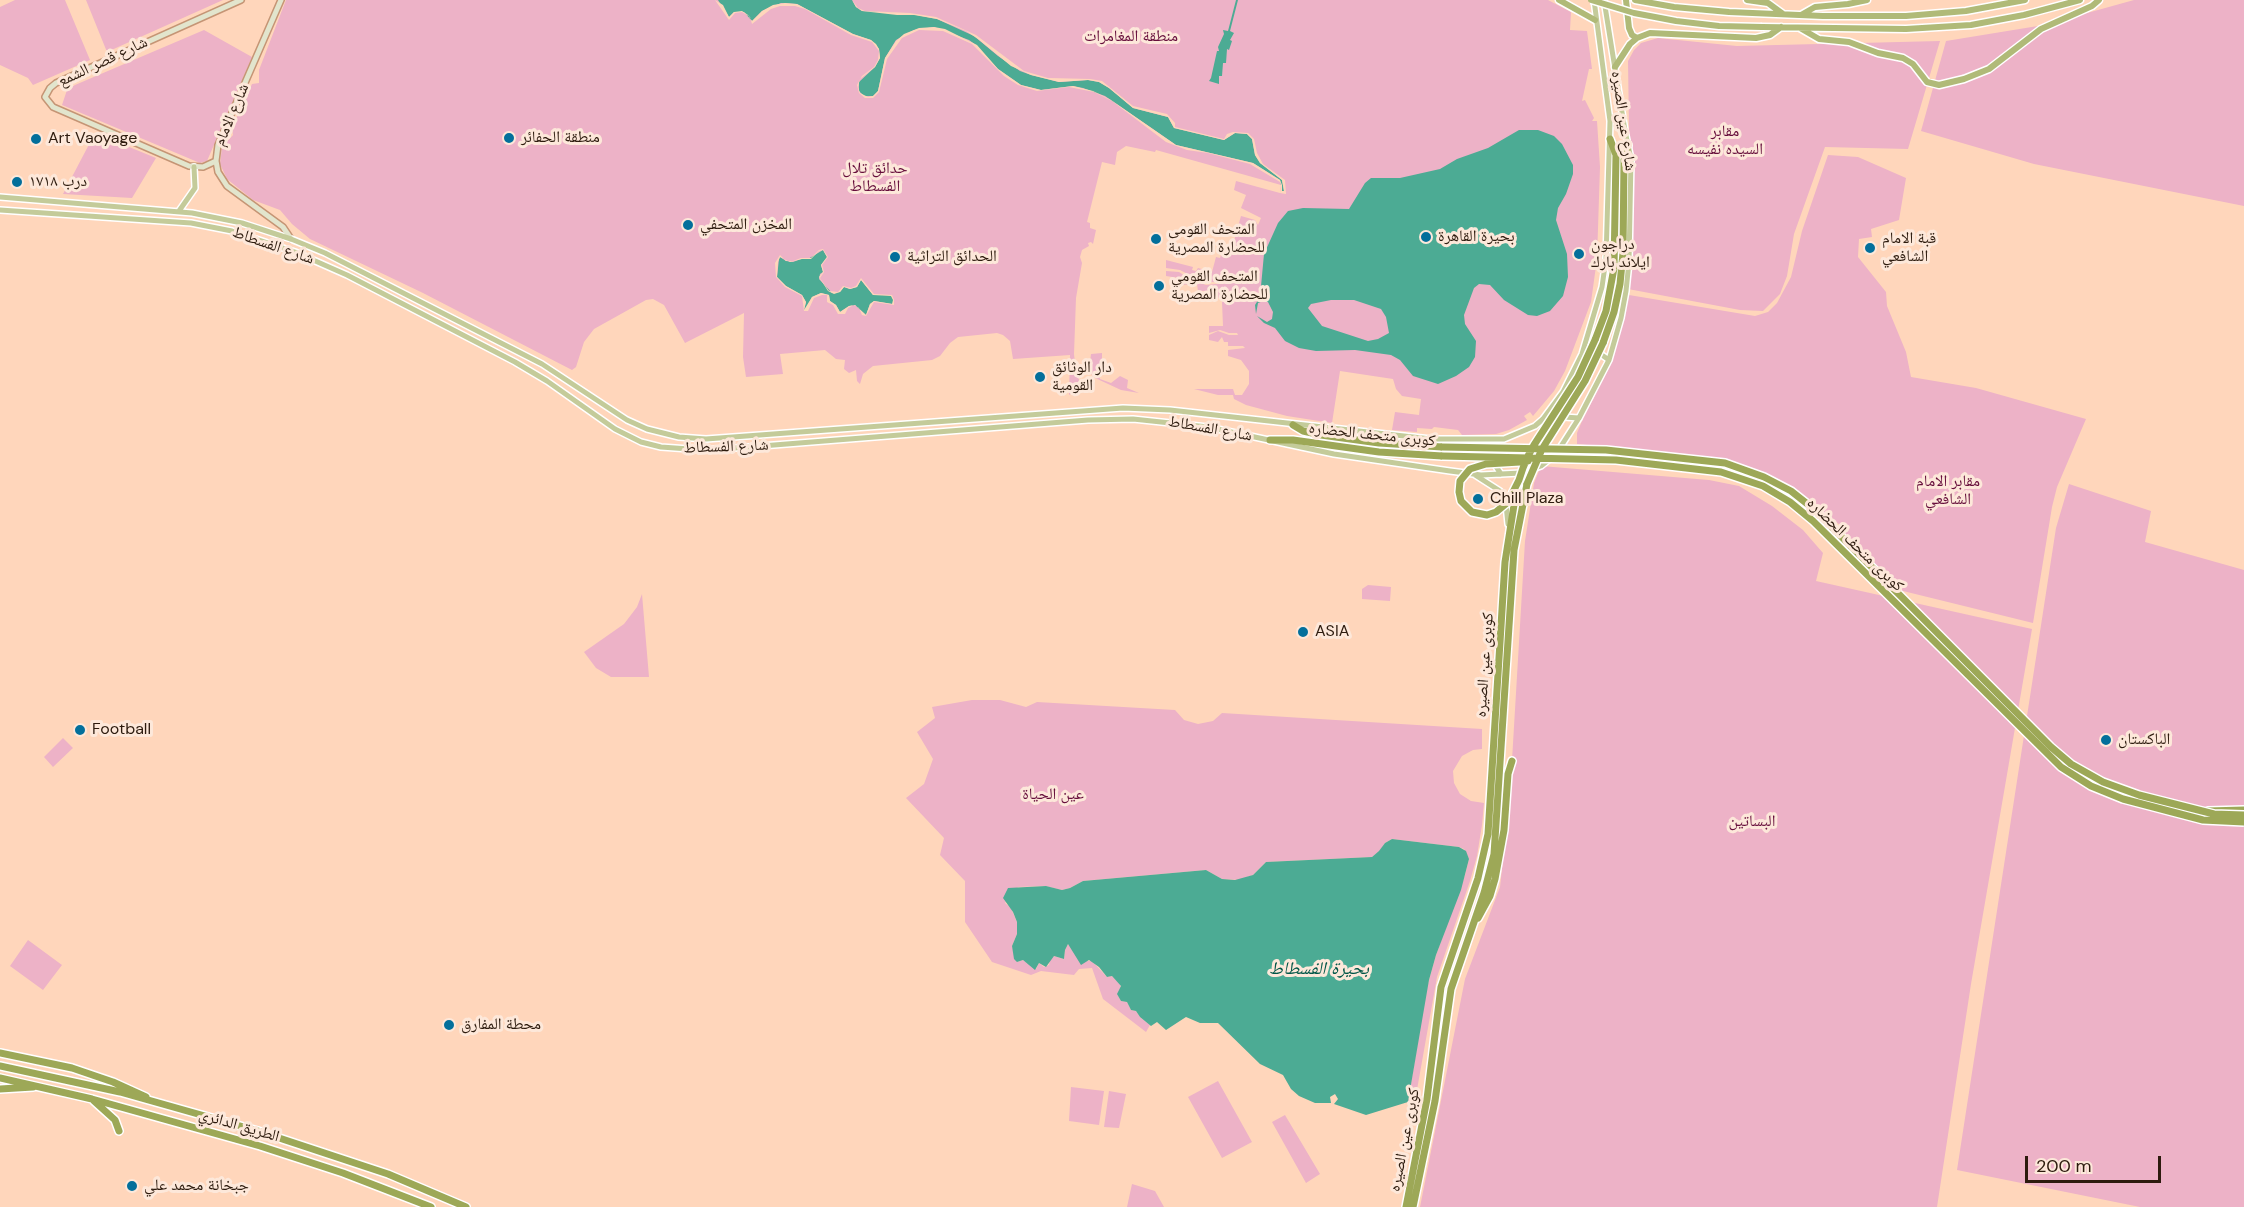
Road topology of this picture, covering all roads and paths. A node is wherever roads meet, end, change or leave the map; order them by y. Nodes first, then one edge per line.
1 (241, 0) edge
2 (279, 0) edge
3 (1559, 0) edge
4 (1593, 0) edge
5 (1604, 0) edge
6 (1626, 0) edge
7 (1635, 0) edge
8 (1747, 0) edge
9 (1867, 0) edge
10 (2025, 0) edge
11 (2079, 0) edge
12 (2099, 0) edge
13 (1783, 14) junction
14 (1801, 15) junction
15 (1595, 20) junction
16 (1781, 27) junction
17 (1800, 28) junction
18 (1637, 38) junction
19 (1615, 67) junction
20 (1610, 140) junction
21 (1628, 145) junction
22 (216, 161) junction
23 (194, 167) junction
24 (0, 197) edge
25 (0, 210) edge
26 (179, 211) junction
27 (291, 239) junction
28 (1582, 354) junction
29 (1609, 360) junction
30 (571, 383) junction
31 (564, 393) junction
32 (585, 394) junction
33 (579, 405) junction
34 (1553, 407) junction
35 (1579, 418) junction
36 (1293, 425) junction
37 (1504, 439) junction
38 (1270, 440) junction
39 (1546, 457) junction
40 (1473, 474) junction
41 (1501, 474) junction
42 (1518, 480) junction
43 (1508, 524) dead end
44 (1512, 761) dead end
45 (2244, 810) edge
46 (2204, 812) junction
47 (2244, 815) edge
48 (2244, 822) edge
49 (1471, 929) junction
50 (2, 1053) edge
51 (1, 1066) edge
52 (0, 1078) edge
53 (36, 1086) junction
54 (0, 1089) edge
55 (92, 1099) junction
56 (152, 1101) junction
57 (119, 1131) dead end
58 (1405, 1205) edge
59 (430, 1207) edge
60 (466, 1207) edge
61 (1413, 1207) edge

1 - 23 main road, شارع قصر الشمع
2 - 22 main road, شارع الامام
3 - 15 highway
4 - 15 main road, شارع عين الصيره
4 - 16 highway, bridge
5 - 19 main road, شارع عين الصيره
6 - 18 highway
7 - 13 highway
8 - 13 highway
9 - 14 highway
10 - 14 highway
11 - 17 highway
12 - 17 highway
13 - 14 highway
15 - 20 main road, شارع عين الصيره
16 - 17 highway
16 - 18 highway
18 - 19 highway
19 - 21 main road, شارع عين الصيره
20 - 28 main road, شارع عين الصيره
20 - 42 highway, كوبرى عين الصيره, bridge
21 - 29 main road, شارع عين الصيره
21 - 49 highway, كوبرى عين الصيره, bridge
22 - 23 main road
22 - 27 main road, شارع الامام
23 - 26 main road
24 - 26 main road, شارع الفسطاط
25 - 31 main road, شارع الفسطاط
26 - 27 main road, شارع الفسطاط
27 - 30 main road, شارع الفسطاط
28 - 29 main road
28 - 34 main road, شارع عين الصيره
29 - 35 main road, شارع عين الصيره
30 - 31 main road
30 - 32 main road, شارع الفسطاط
31 - 33 main road, شارع الفسطاط
32 - 33 main road
32 - 36 main road, شارع الفسطاط
33 - 38 main road, شارع الفسطاط
34 - 35 main road
34 - 37 main road, شارع عين الصيره
35 - 41 main road, شارع عين الصيره
36 - 37 main road, شارع الفسطاط
36 - 46 highway, كوبرى متحف الحضاره, bridge
37 - 41 main road
38 - 39 highway, كوبرى متحف الحضاره, bridge
38 - 40 main road, شارع الفسطاط
39 - 42 highway, bridge
39 - 48 highway, كوبرى متحف الحضاره, bridge
40 - 41 main road, شارع الفسطاط
40 - 43 main road
42 - 58 highway, كوبرى عين الصيره, bridge
44 - 49 highway
45 - 46 highway, bridge
46 - 47 highway, كوبرى متحف الحضاره, bridge
49 - 61 highway, كوبرى عين الصيره
50 - 56 highway, الطريق الدائري
51 - 56 highway, الطريق الدائري
52 - 53 highway, الطريق الدائري
53 - 54 highway, الطريق الدائري
53 - 55 highway, الطريق الدائري
55 - 57 highway
55 - 59 highway, الطريق الدائري
56 - 60 highway, الطريق الدائري

